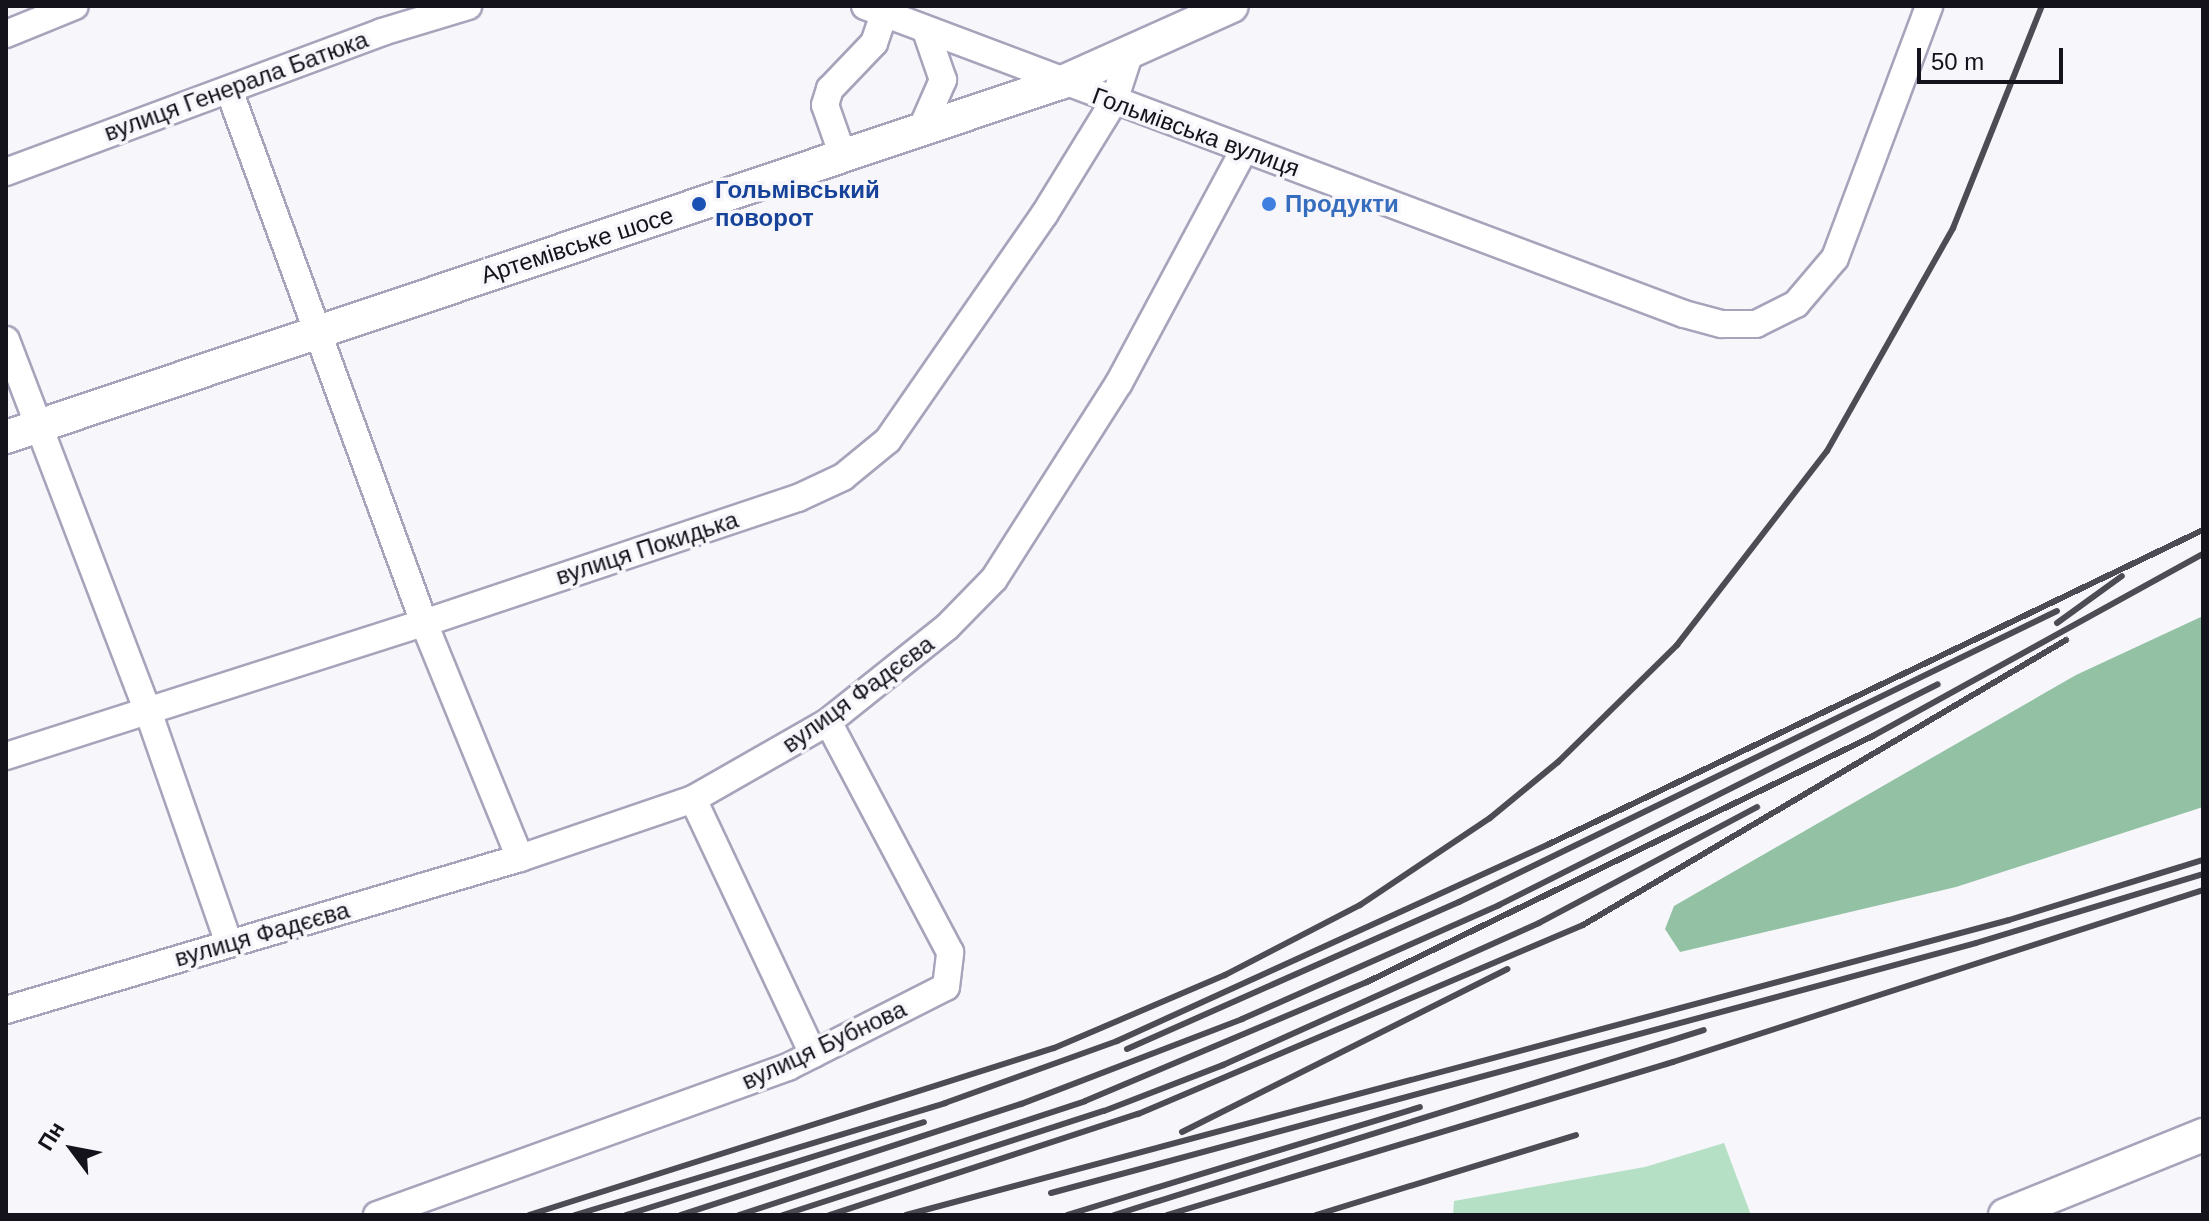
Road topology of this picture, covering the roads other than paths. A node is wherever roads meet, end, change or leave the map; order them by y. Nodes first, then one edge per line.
1 (75, 6) edge
2 (468, 6) edge
3 (1232, 6) edge
4 (1929, 6) edge
5 (874, 10) edge
6 (926, 31) junction
7 (6, 34) edge
8 (1129, 55) junction
9 (1060, 83) junction
10 (229, 90) junction
11 (1114, 101) junction
12 (921, 130) junction
13 (1244, 150) junction
14 (843, 156) junction
15 (6, 172) edge
16 (321, 330) junction
17 (6, 340) edge
18 (40, 425) junction
19 (6, 437) edge
20 (424, 623) junction
21 (148, 711) junction
22 (828, 722) junction
23 (6, 756) edge
24 (693, 799) junction
25 (520, 858) junction
26 (229, 943) junction
27 (6, 1010) edge
28 (813, 1054) junction
29 (2203, 1135) edge
30 (377, 1215) edge
31 (2005, 1215) edge

1 - 7 street
2 - 10 street, вулиця Генерала Батюка
3 - 8 main road, Артемівське шосе
4 - 13 street, Гольмівська вулиця
5 - 6 street, Гольмівська вулиця
5 - 14 street
6 - 9 street, Гольмівська вулиця
6 - 12 street
8 - 9 main road, Артемівське шосе
8 - 11 street, вулиця Покидька
9 - 11 street, Гольмівська вулиця
9 - 12 main road, Артемівське шосе
10 - 15 street, вулиця Генерала Батюка
10 - 16 street
11 - 13 street, Гольмівська вулиця
11 - 20 street, вулиця Покидька
12 - 14 main road, Артемівське шосе
13 - 22 street, вулиця Фадєєва
14 - 16 main road, Артемівське шосе
16 - 18 main road, Артемівське шосе
16 - 20 street
17 - 18 street
18 - 19 main road, Артемівське шосе
18 - 21 street
20 - 21 street, вулиця Покидька
20 - 25 street
21 - 23 street, вулиця Покидька
21 - 26 street
22 - 24 street, вулиця Фадєєва
22 - 28 street, вулиця Бубнова
24 - 25 street, вулиця Фадєєва
24 - 28 street
25 - 26 street, вулиця Фадєєва
26 - 27 street, вулиця Фадєєва
28 - 30 street, вулиця Бубнова
29 - 31 main road

